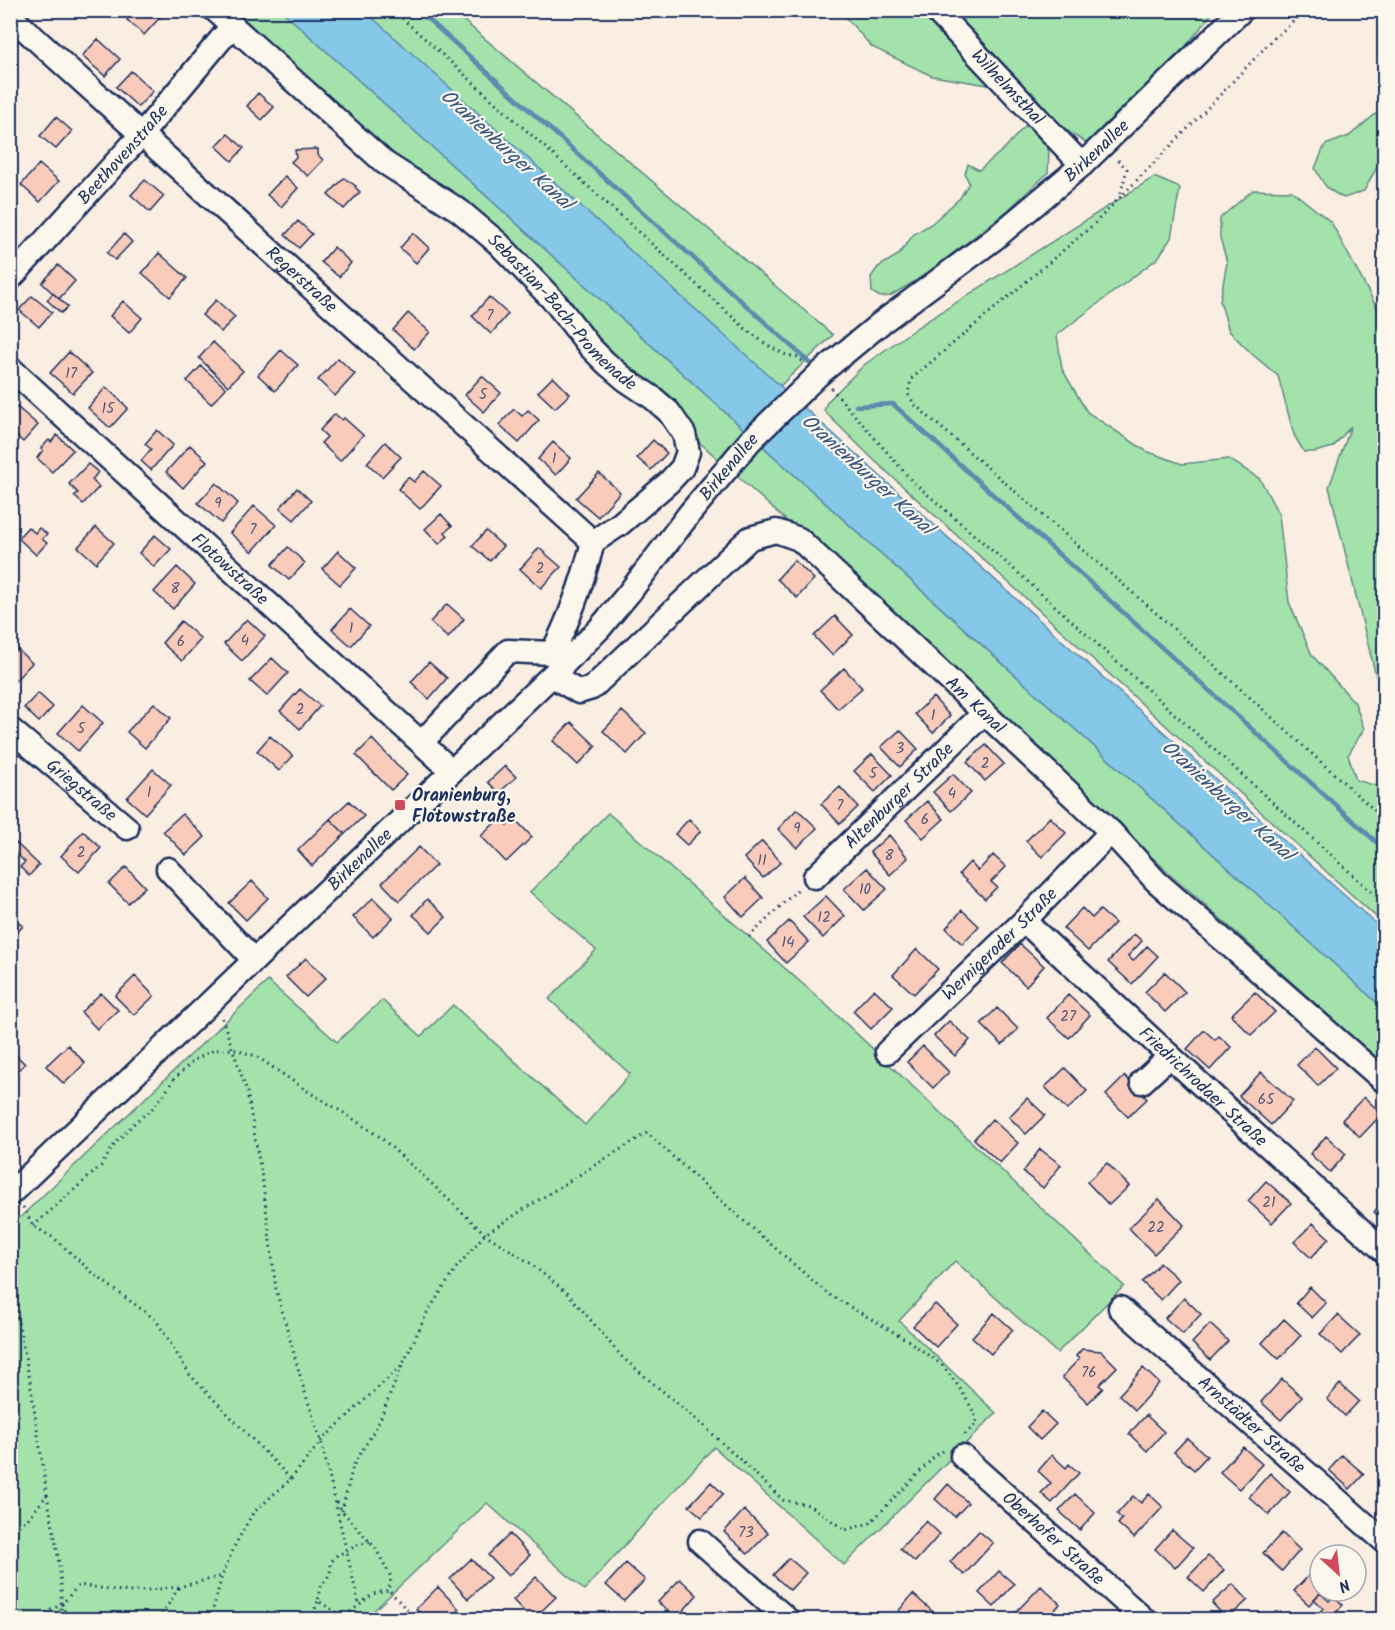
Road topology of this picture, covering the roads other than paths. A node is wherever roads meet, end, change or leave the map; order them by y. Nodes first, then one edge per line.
1 (215, 10) edge
2 (935, 10) edge
3 (1242, 10) edge
4 (10, 16) edge
5 (232, 26) junction
6 (141, 135) junction
7 (1082, 165) junction
8 (10, 279) edge
9 (10, 368) edge
10 (593, 542) junction
11 (556, 664) junction
12 (984, 713) junction
13 (10, 729) edge
14 (422, 742) junction
15 (452, 771) junction
16 (127, 828) dead end
17 (1111, 832) junction
18 (168, 869) dead end
19 (815, 877) road end
20 (1024, 921) junction
21 (254, 960) junction
22 (887, 1052) dead end
23 (1170, 1056) junction
24 (1384, 1081) edge
25 (1142, 1082) dead end
26 (13, 1195) edge
27 (1384, 1251) edge
28 (1120, 1308) dead end
29 (957, 1451) road end
30 (700, 1541) dead end
31 (1384, 1541) edge
32 (788, 1620) edge
33 (1145, 1620) edge

1 - 5 street, Sebastian-Bach-Promenade
2 - 7 street, Wilhelmsthal
3 - 7 street, Birkenallee
4 - 6 street, Regerstraße
5 - 6 street, Beethovenstraße
5 - 10 street, Sebastian-Bach-Promenade
6 - 8 street, Beethovenstraße
6 - 10 street, Regerstraße
7 - 11 street, Birkenallee
9 - 14 street, Flotowstraße
10 - 11 street
11 - 12 street, Am Kanal
11 - 14 street
11 - 15 street, Birkenallee
12 - 17 street, Am Kanal
12 - 19 street, Altenburger Straße
13 - 16 street, Griegstraße
14 - 15 street, Flotowstraße
15 - 21 street, Birkenallee
17 - 20 street, Wernigeroder Straße
17 - 24 street, Am Kanal
18 - 21 street
20 - 22 street, Wernigeroder Straße
20 - 23 street, Friedrichrodaer Straße
21 - 26 street, Birkenallee
23 - 25 street
23 - 27 street, Friedrichrodaer Straße
28 - 31 street, Arnstädter Straße
29 - 33 street, Oberhofer Straße
30 - 32 street

